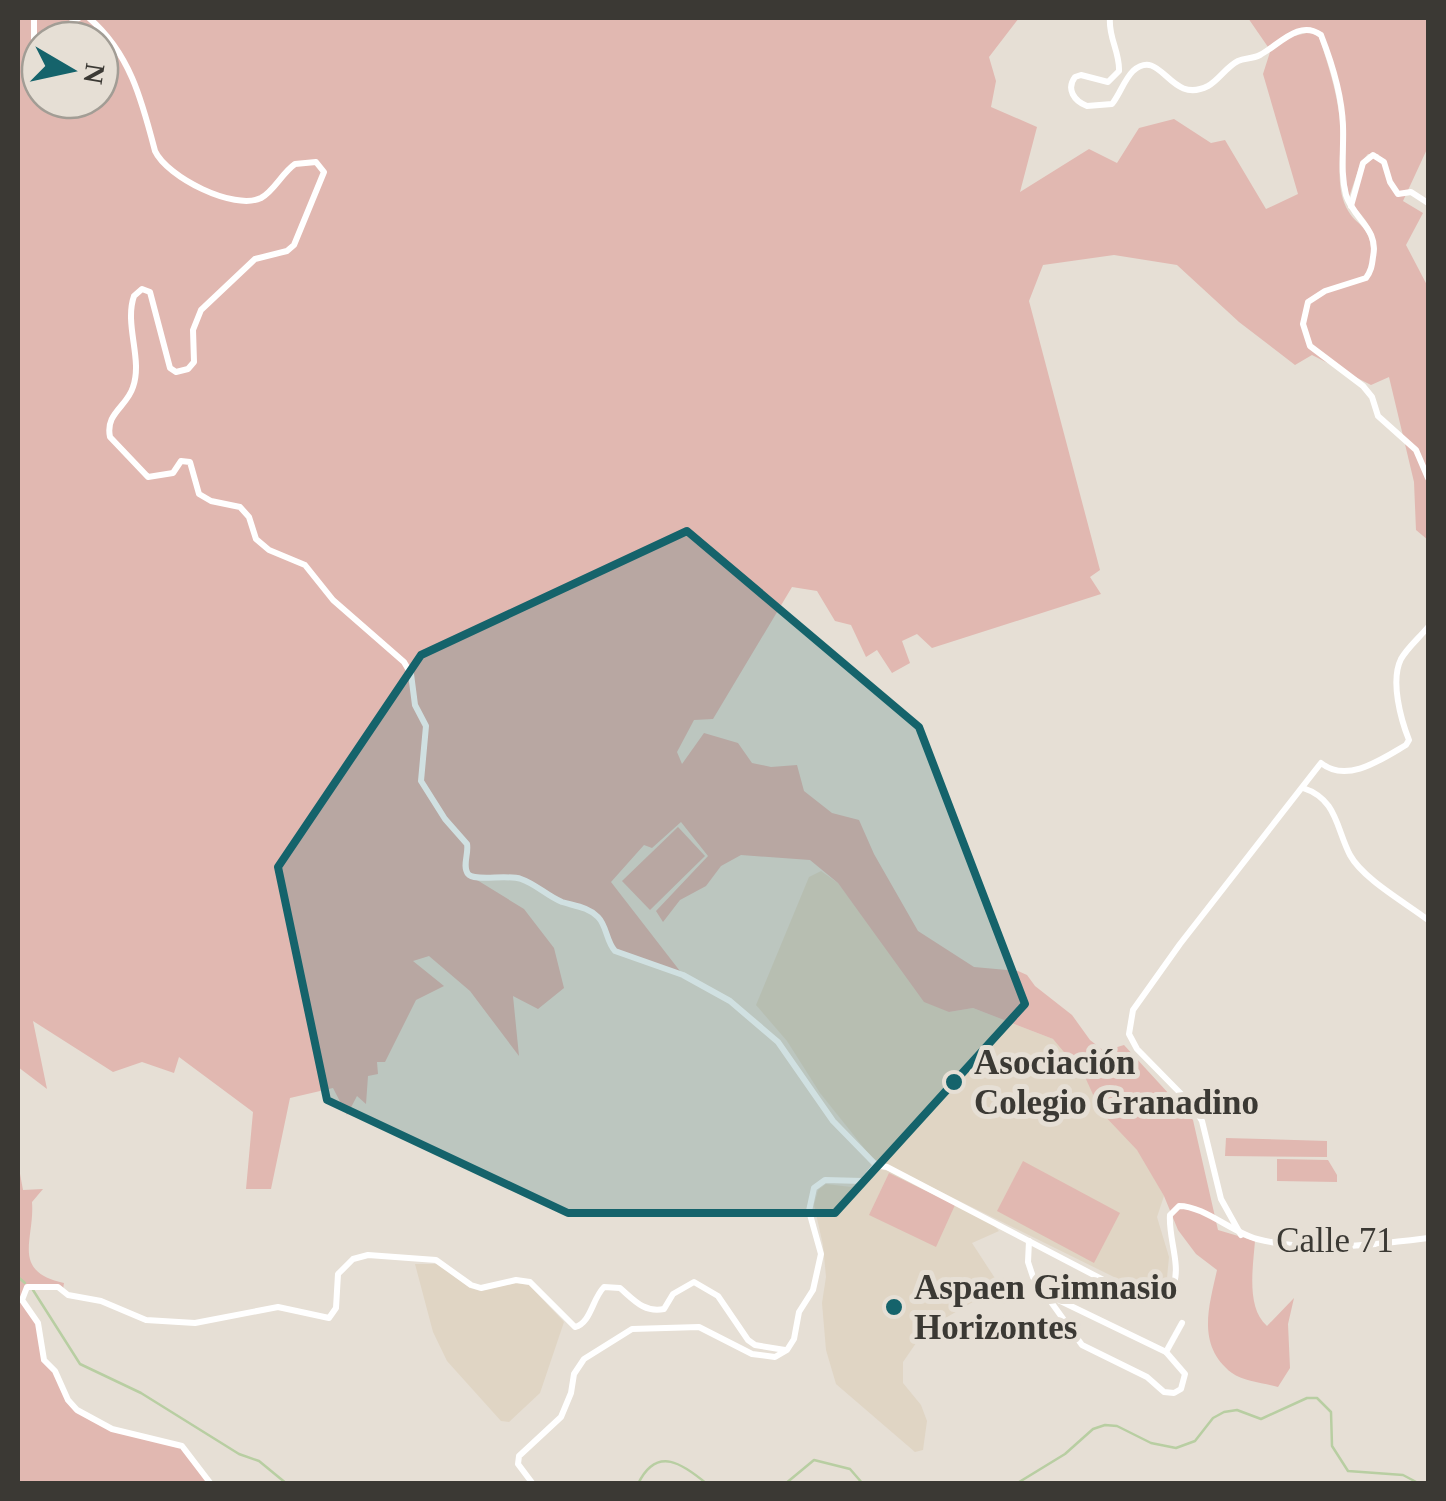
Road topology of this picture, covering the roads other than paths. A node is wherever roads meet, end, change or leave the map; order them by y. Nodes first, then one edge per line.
1 (89, 18) edge
2 (1110, 18) edge
3 (1428, 204) edge
4 (1351, 206) junction
5 (1428, 478) edge
6 (1428, 628) edge
7 (1303, 788) junction
8 (1428, 920) edge
9 (876, 1165) junction
10 (1241, 1234) junction
11 (1428, 1238) edge
12 (1029, 1241) junction
13 (1046, 1294) junction
14 (1182, 1323) dead end
15 (786, 1350) junction
16 (1166, 1352) junction
17 (210, 1484) edge
18 (533, 1484) edge

1 - 9 street
2 - 4 street
3 - 4 street
4 - 5 street
6 - 7 street
7 - 8 street
7 - 10 street
9 - 12 street
9 - 15 street
10 - 11 street, Calle 71
10 - 12 street, Calle 71
12 - 13 street
13 - 16 street
13 - 16 street
14 - 16 street
15 - 17 street
15 - 18 street

